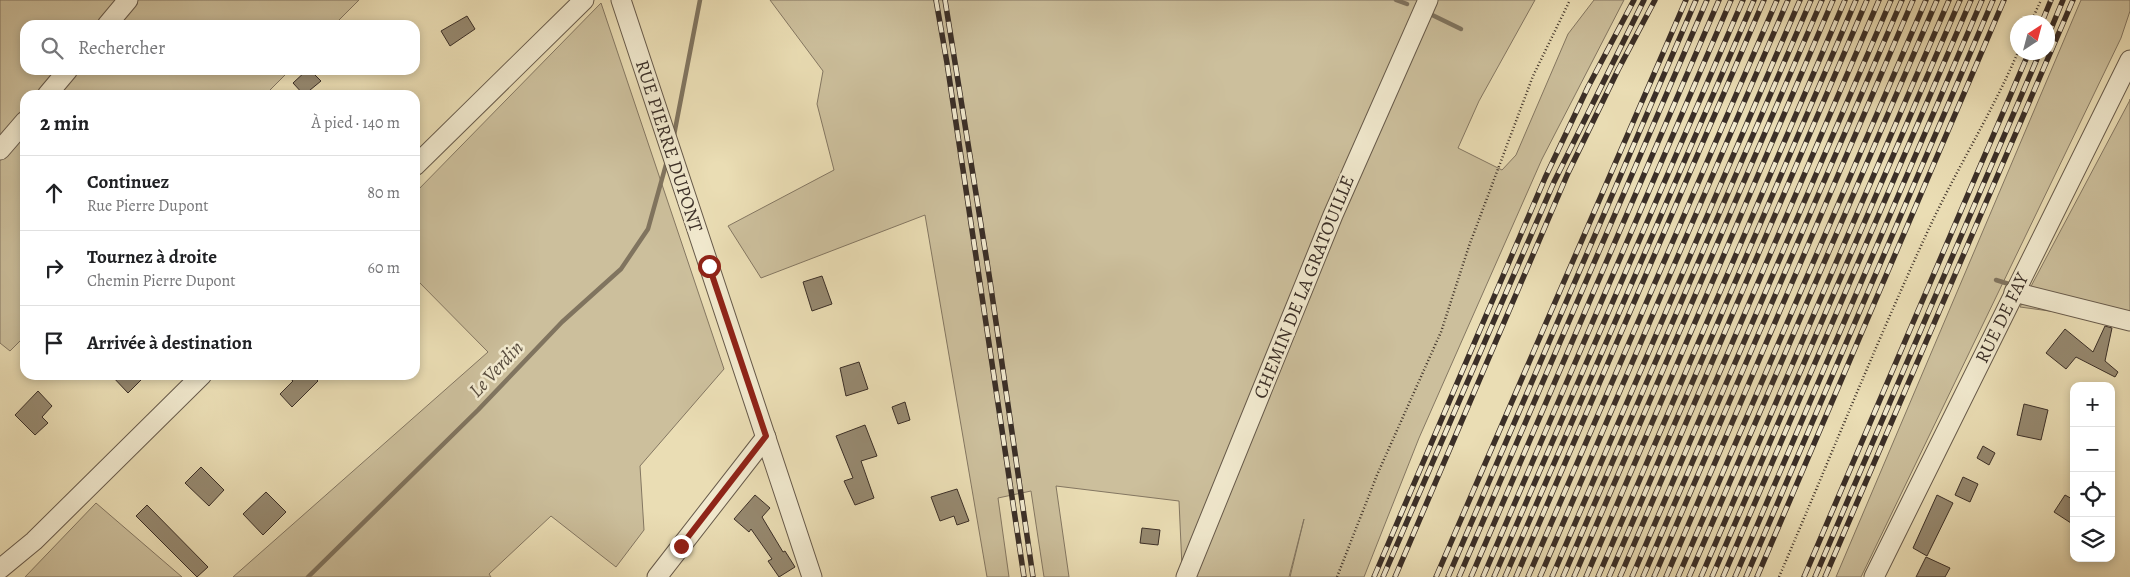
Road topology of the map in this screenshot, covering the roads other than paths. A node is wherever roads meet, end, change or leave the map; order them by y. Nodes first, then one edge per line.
1 (128, 0) edge
2 (584, 0) edge
3 (621, 0) edge
4 (1428, 0) edge
5 (111, 20) edge
6 (2130, 60) edge
7 (64, 75) edge
8 (51, 90) edge
9 (20, 126) edge
10 (0, 150) edge
11 (420, 161) edge
12 (2014, 292) junction
13 (2130, 321) edge
14 (197, 380) edge
15 (766, 436) junction
16 (34, 541) junction
17 (0, 570) edge
18 (7, 577) edge
19 (657, 577) edge
20 (812, 577) edge
21 (1186, 577) edge
22 (1874, 577) edge

1 - 5 street
2 - 11 street
3 - 15 street, RUE PIERRE DUPONT
4 - 21 street, CHEMIN DE LA GRATOUILLE
6 - 12 street, RUE DE FAY
7 - 8 street
9 - 10 street
12 - 13 street
12 - 22 street, RUE DE FAY
14 - 16 street
15 - 19 street
15 - 20 street, RUE PIERRE DUPONT
16 - 17 street
16 - 18 street

